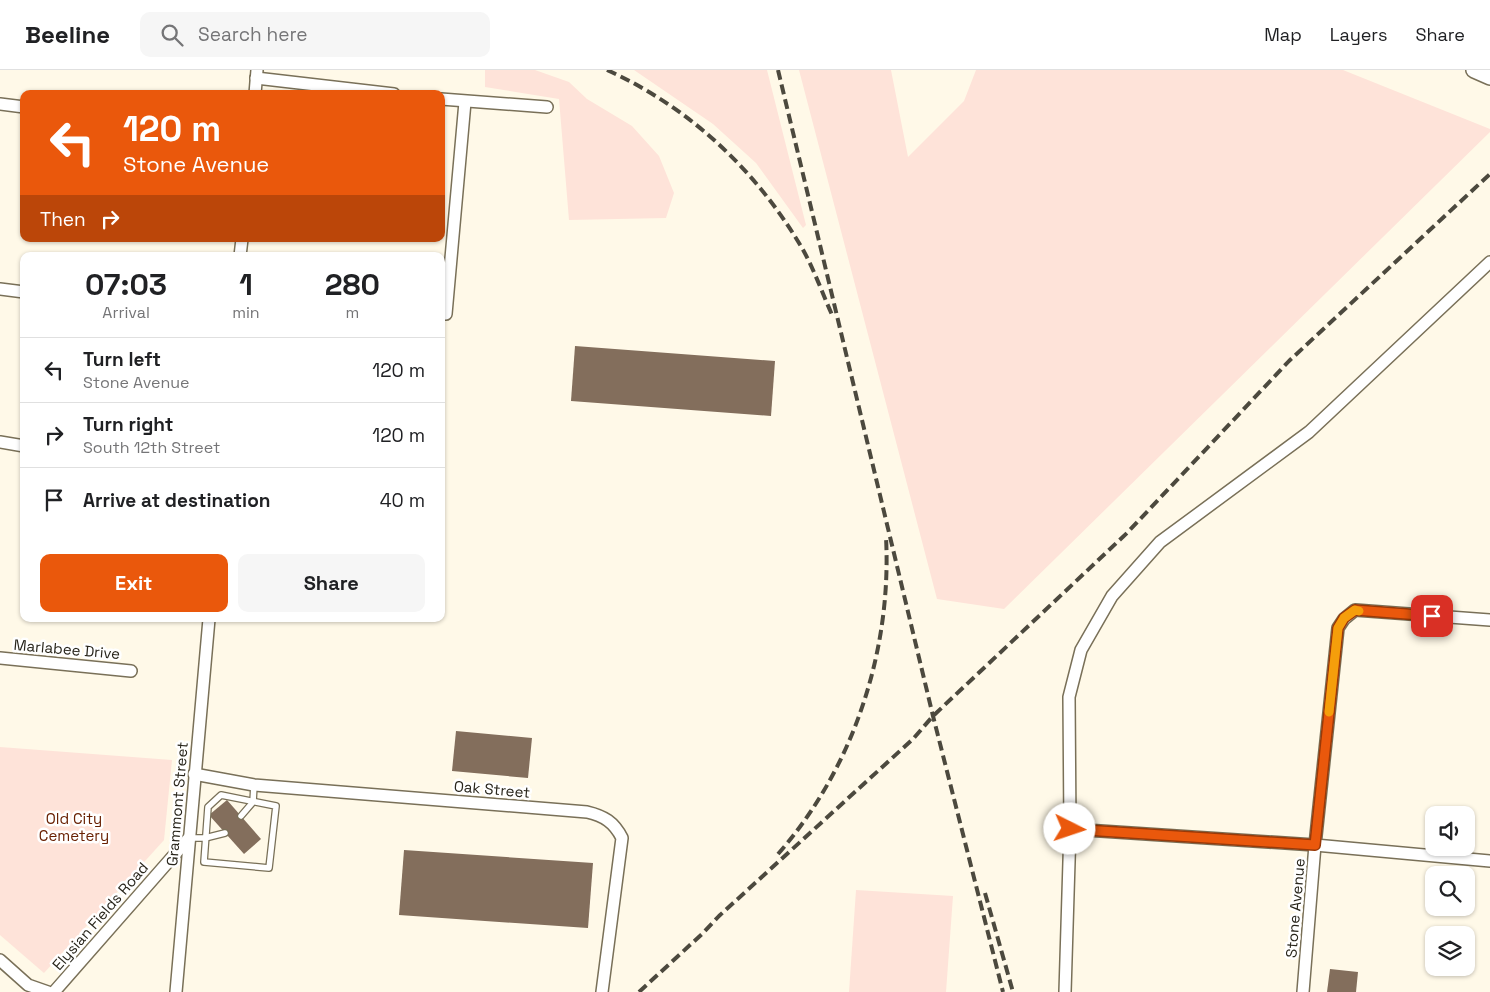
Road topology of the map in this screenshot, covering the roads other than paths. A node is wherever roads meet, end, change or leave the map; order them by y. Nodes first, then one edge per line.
1 (1474, 70) edge
2 (257, 74) edge
3 (1490, 77) edge
4 (255, 90) edge
5 (367, 90) edge
6 (445, 100) edge
7 (465, 102) junction
8 (0, 104) edge
9 (20, 106) edge
10 (547, 107) dead end
11 (1490, 262) edge
12 (0, 289) edge
13 (20, 292) edge
14 (445, 295) edge
15 (0, 442) edge
16 (20, 445) edge
17 (1490, 620) edge
18 (209, 622) edge
19 (0, 658) edge
20 (131, 671) dead end
21 (194, 774) junction
22 (254, 784) junction
23 (253, 802) junction
24 (241, 816) dead end
25 (1070, 829) junction
26 (225, 833) dead end
27 (189, 838) junction
28 (205, 838) junction
29 (1315, 845) junction
30 (1490, 861) edge
31 (0, 960) edge
32 (48, 992) edge
33 (54, 992) edge
34 (176, 992) edge
35 (602, 992) edge
36 (1065, 992) edge
37 (1303, 992) edge

1 - 3 main road
2 - 4 street
2 - 5 street
6 - 7 street
7 - 10 street
7 - 14 street
8 - 9 street
11 - 25 street
12 - 13 street
15 - 16 street
17 - 29 street, Stone Avenue
18 - 21 street, Grammont Street
19 - 20 street, Marlabee Drive
21 - 22 street, Oak Street
21 - 27 street, Grammont Street
22 - 23 lane
22 - 35 street, Oak Street
23 - 24 lane
23 - 28 lane
23 - 28 lane
25 - 29 street
25 - 36 street
26 - 28 lane
27 - 28 lane
27 - 33 street, Elysian Fields Road
27 - 34 street, Grammont Street
29 - 30 street
29 - 37 street, Stone Avenue
31 - 32 street

